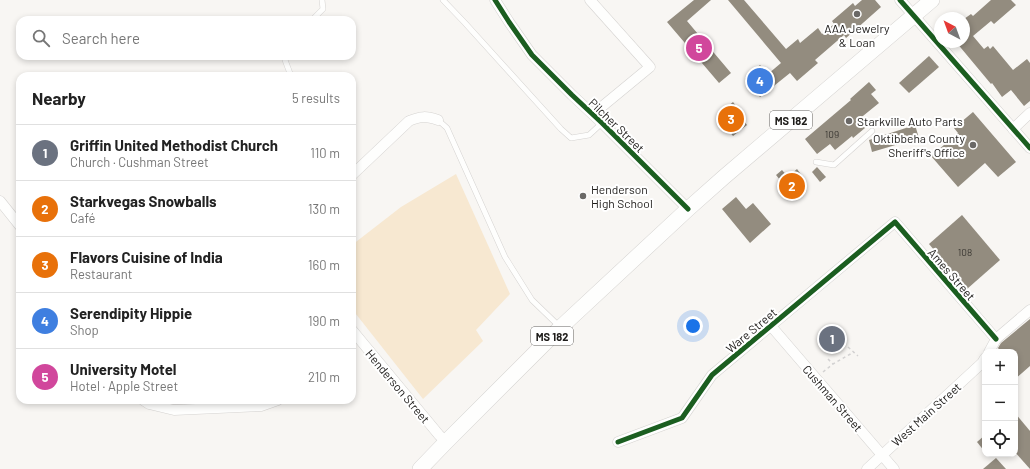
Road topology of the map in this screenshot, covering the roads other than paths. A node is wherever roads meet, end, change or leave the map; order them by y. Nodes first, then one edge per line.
1 (322, 0) edge
2 (443, 0) edge
3 (495, 0) edge
4 (590, 0) edge
5 (900, 0) edge
6 (932, 0) edge
7 (914, 15) junction
8 (316, 16) edge
9 (285, 60) edge
10 (290, 72) edge
11 (1030, 113) edge
12 (593, 114) junction
13 (438, 120) joint
14 (602, 123) junction
15 (1013, 129) junction
16 (872, 131) dead end
17 (1030, 148) edge
18 (816, 162) dead end
19 (356, 171) edge
20 (0, 201) edge
21 (688, 209) junction
22 (16, 221) edge
23 (895, 222) joint
24 (1030, 310) edge
25 (771, 326) junction
26 (561, 327) junction
27 (356, 335) edge
28 (996, 339) junction
29 (991, 349) edge
30 (982, 363) edge
31 (149, 404) edge
32 (267, 404) edge
33 (175, 405) edge
34 (446, 442) junction
35 (618, 442) dead end
36 (882, 455) junction
37 (420, 469) edge
38 (866, 469) edge
39 (894, 469) edge

1 - 8 lane
2 - 14 lane
3 - 12 street, Pilcher Street
4 - 12 street
5 - 7 street
6 - 7 main road, MS 182
7 - 15 street
7 - 21 main road, MS 182
9 - 10 lane
11 - 15 street
12 - 14 street, Pilcher Street
13 - 19 street
13 - 26 lane
14 - 21 street, Pilcher Street
15 - 17 street
16 - 18 lane
20 - 22 street
21 - 26 main road, MS 182
23 - 25 street, Ware Street
23 - 28 street, Ames Street
24 - 28 street
25 - 35 street, Ware Street
25 - 36 street, Cushman Street
26 - 34 main road, MS 182
27 - 34 street, Henderson Street
28 - 29 street
30 - 36 street, West Main Street
31 - 33 street
32 - 33 street
34 - 37 main road, MS 182
36 - 38 street, West Main Street
36 - 39 street, Cushman Street

